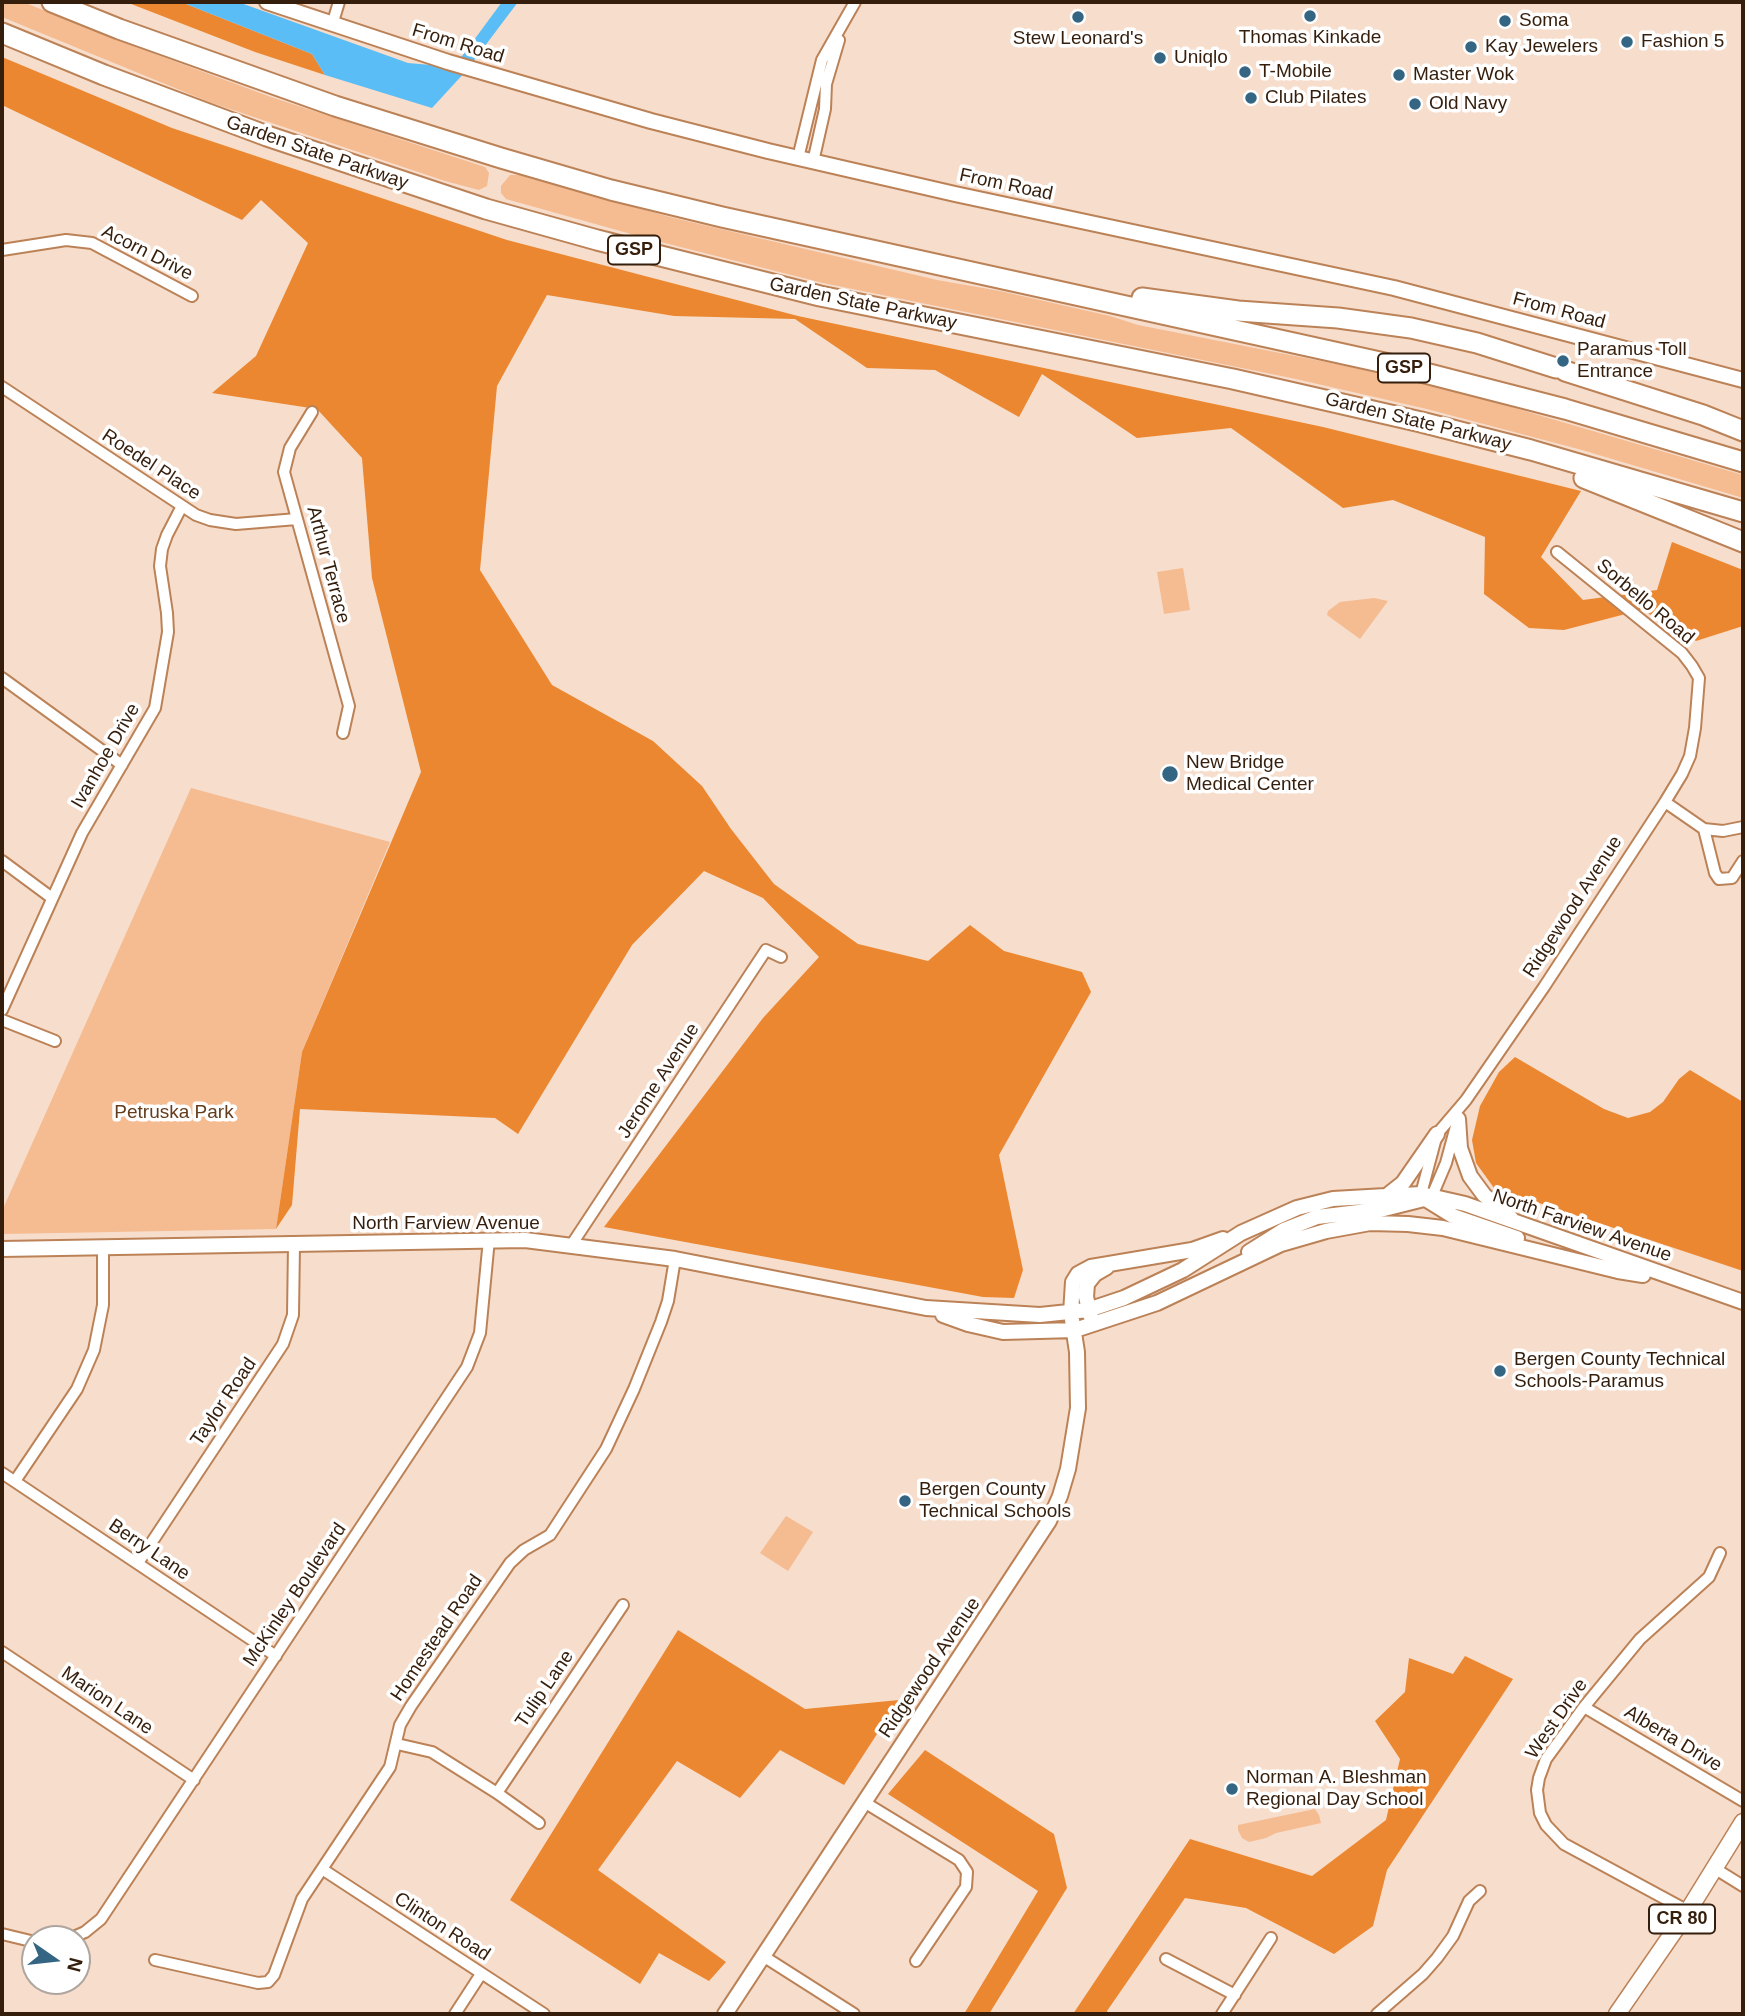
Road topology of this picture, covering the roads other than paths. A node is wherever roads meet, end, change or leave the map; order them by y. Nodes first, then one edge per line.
1 (52, 2) edge
2 (267, 2) edge
3 (339, 2) edge
4 (855, 2) edge
5 (332, 24) junction
6 (844, 24) junction
7 (2, 33) edge
8 (798, 158) junction
9 (813, 162) junction
10 (2, 250) edge
11 (1061, 292) junction
12 (192, 296) dead end
13 (1743, 380) edge
14 (2, 387) edge
15 (312, 412) dead end
16 (1421, 422) junction
17 (1734, 423) edge
18 (1743, 431) edge
19 (1743, 461) edge
20 (182, 506) junction
21 (1743, 512) edge
22 (297, 519) junction
23 (1743, 542) edge
24 (1557, 552) dead end
25 (2, 678) edge
26 (1695, 728) joint
27 (343, 733) dead end
28 (122, 765) junction
29 (1665, 802) junction
30 (1743, 827) edge
31 (1704, 829) junction
32 (2, 861) edge
33 (1743, 861) edge
34 (52, 898) junction
35 (781, 957) dead end
36 (2, 1010) edge
37 (2, 1020) edge
38 (55, 1041) dead end
39 (1465, 1100) junction
40 (1458, 1119) junction
41 (1437, 1134) junction
42 (1389, 1194) junction
43 (1426, 1196) junction
44 (1520, 1225) junction
45 (1241, 1233) junction
46 (489, 1239) junction
47 (572, 1244) junction
48 (294, 1245) junction
49 (103, 1248) junction
50 (2, 1249) edge
51 (675, 1259) junction
52 (1111, 1264) junction
53 (1226, 1269) junction
54 (1618, 1271) junction
55 (1679, 1280) junction
56 (1743, 1302) edge
57 (926, 1308) junction
58 (1088, 1310) junction
59 (1071, 1313) junction
60 (1094, 1325) junction
61 (1075, 1330) junction
62 (2, 1473) edge
63 (15, 1482) junction
64 (1720, 1553) dead end
65 (138, 1563) junction
66 (623, 1605) dead end
67 (2, 1652) edge
68 (276, 1656) junction
69 (1584, 1707) junction
70 (397, 1744) junction
71 (194, 1780) junction
72 (497, 1793) junction
73 (1743, 1801) edge
74 (864, 1802) junction
75 (1743, 1822) edge
76 (539, 1823) dead end
77 (1714, 1868) junction
78 (321, 1869) junction
79 (1743, 1886) edge
80 (1480, 1891) dead end
81 (1688, 1911) junction
82 (91, 1927) edge
83 (2, 1934) edge
84 (1271, 1938) dead end
85 (21, 1939) edge
86 (762, 1956) junction
87 (1166, 1959) dead end
88 (155, 1960) dead end
89 (916, 1961) dead end
90 (481, 1974) junction
91 (1235, 1994) junction
92 (455, 2014) edge
93 (544, 2014) edge
94 (725, 2014) edge
95 (854, 2014) edge
96 (1222, 2014) edge
97 (1377, 2014) edge
98 (1617, 2014) edge

1 - 11 highway, GSP
2 - 5 street, From Road
3 - 5 street
4 - 6 street
5 - 8 street, From Road
6 - 8 street
6 - 9 street
7 - 16 highway, Garden State Parkway / GSP
8 - 9 street, From Road
9 - 13 street, From Road
10 - 12 street, Acorn Drive
11 - 17 highway
11 - 19 highway, GSP
14 - 20 street, Roedel Place
15 - 22 street, Arthur Terrace
16 - 21 highway, Garden State Parkway / GSP
16 - 23 highway
17 - 18 highway
20 - 22 street, Roedel Place
20 - 28 street, Ivanhoe Drive
22 - 27 street, Arthur Terrace
24 - 26 street, Sorbello Road
25 - 28 street
26 - 29 street, Ridgewood Avenue
28 - 34 street, Ivanhoe Drive
29 - 31 street
29 - 39 street, Ridgewood Avenue
30 - 31 street
31 - 33 street
32 - 34 street
34 - 36 street, Ivanhoe Drive
35 - 47 street, Jerome Avenue
37 - 38 street
39 - 40 street, Ridgewood Avenue
39 - 41 street, Ridgewood Avenue
40 - 43 street, Ridgewood Avenue
40 - 44 street
41 - 42 street
41 - 43 street, Ridgewood Avenue
42 - 43 street, North Farview Avenue
42 - 45 street, North Farview Avenue
43 - 44 street, North Farview Avenue
43 - 53 street
43 - 54 street
44 - 55 street, North Farview Avenue
45 - 52 street
45 - 58 street, North Farview Avenue
46 - 47 street, North Farview Avenue
46 - 48 street, North Farview Avenue
46 - 68 street, McKinley Boulevard
47 - 51 street, North Farview Avenue
48 - 49 street, North Farview Avenue
48 - 65 street, Taylor Road
49 - 50 street, North Farview Avenue
49 - 63 street
51 - 57 street, North Farview Avenue
51 - 70 street, Homestead Road
52 - 58 street
52 - 59 street
53 - 54 street, North Farview Avenue
53 - 60 street, North Farview Avenue
54 - 55 street, North Farview Avenue
55 - 56 street
57 - 59 street, North Farview Avenue
57 - 61 street, North Farview Avenue
58 - 59 street, North Farview Avenue
58 - 60 street
59 - 61 street, Ridgewood Avenue
60 - 61 street, North Farview Avenue
61 - 74 street, Ridgewood Avenue
62 - 63 street, Berry Lane
63 - 65 street, Berry Lane
64 - 69 street, West Drive
65 - 68 street, Berry Lane
66 - 72 street, Tulip Lane
67 - 71 street, Marion Lane
68 - 71 street, McKinley Boulevard
69 - 73 street, Alberta Drive
69 - 81 street, West Drive
70 - 72 street
70 - 78 street, Homestead Road
71 - 82 street, McKinley Boulevard
72 - 76 street
74 - 86 street, Ridgewood Avenue
74 - 89 street
75 - 77 main road, CR 80
77 - 79 street
77 - 81 main road, CR 80
78 - 88 street, Homestead Road
78 - 90 street, Clinton Road
80 - 97 street
81 - 98 main road, CR 80
83 - 85 street
84 - 91 street
86 - 94 street, Ridgewood Avenue
86 - 95 street
87 - 91 street
90 - 92 street
90 - 93 street, Clinton Road
91 - 96 street

